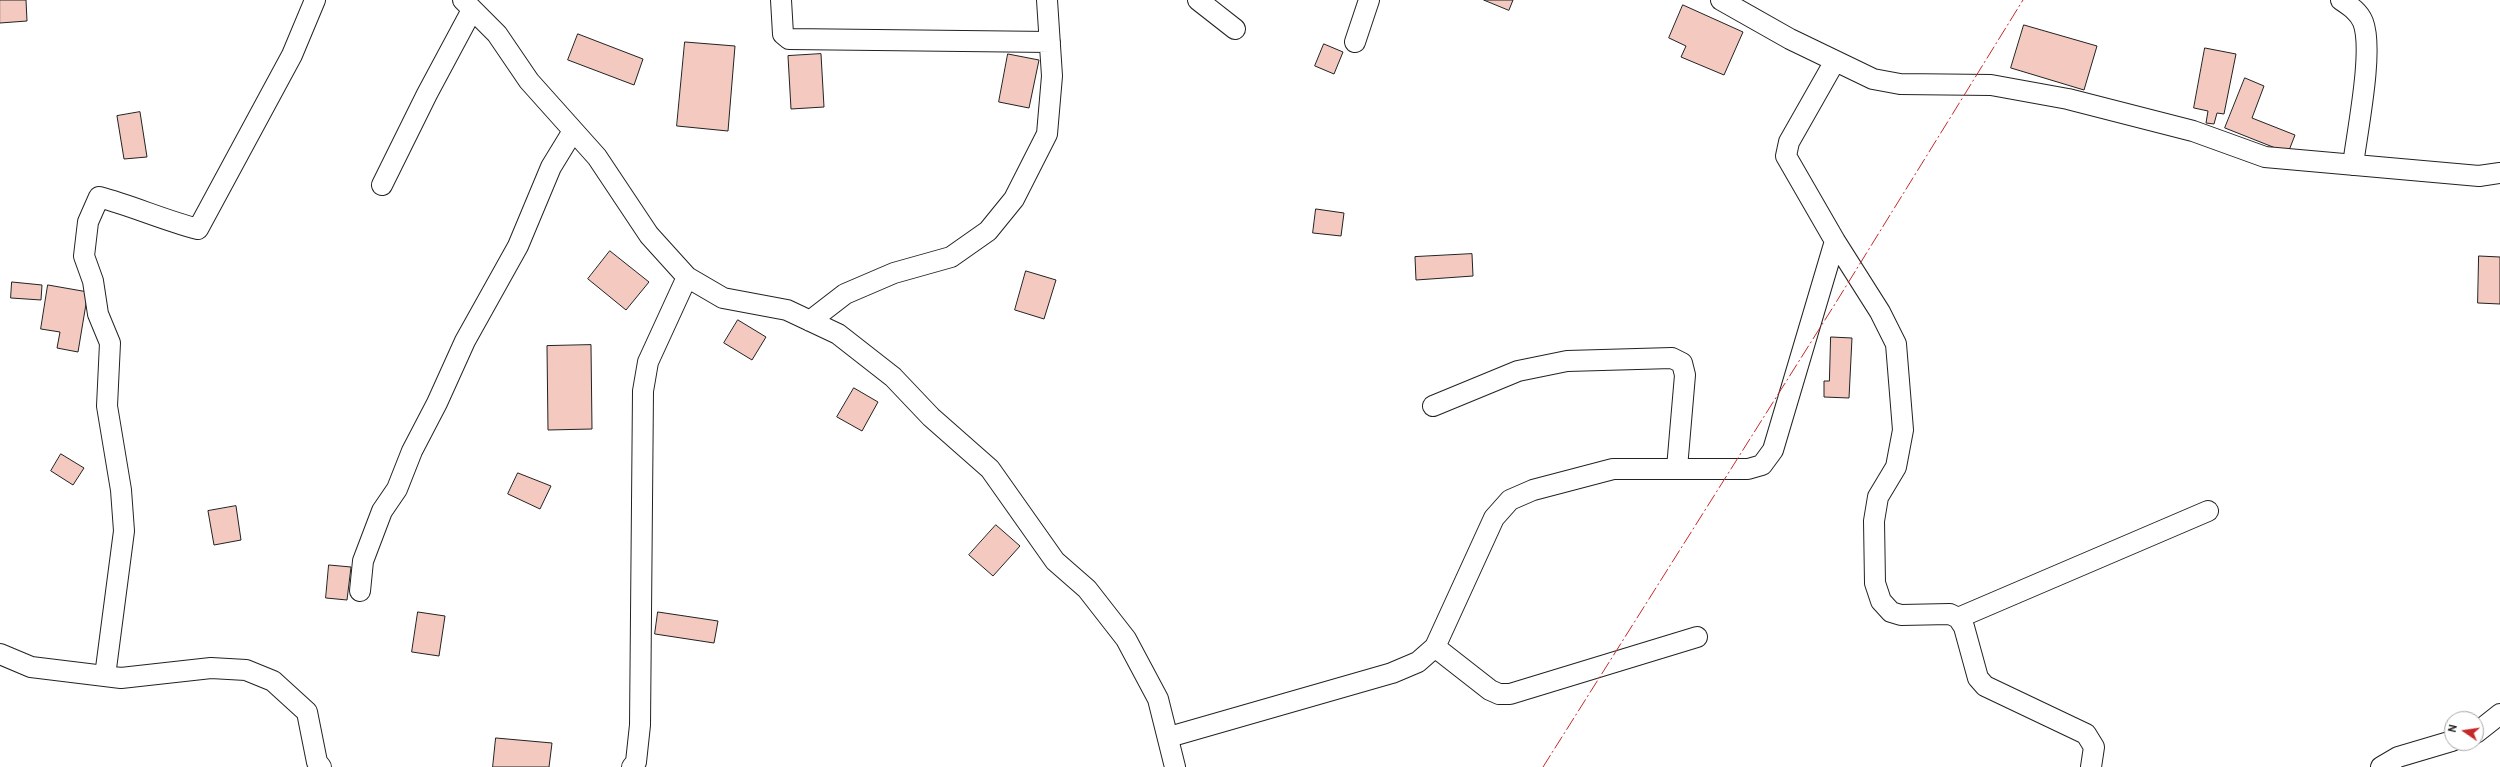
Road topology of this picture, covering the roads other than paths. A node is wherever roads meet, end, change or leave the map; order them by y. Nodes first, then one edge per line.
1 (315, 0) edge
2 (781, 0) edge
3 (1047, 0) edge
4 (1198, 0) edge
5 (1369, 0) edge
6 (1721, 0) edge
7 (2341, 0) edge
8 (468, 5) edge
9 (1235, 29) dead end
10 (1050, 42) junction
11 (1355, 42) dead end
12 (1835, 61) junction
13 (573, 130) junction
14 (2353, 165) junction
15 (2500, 173) edge
16 (382, 185) dead end
17 (1835, 241) junction
18 (687, 277) junction
19 (810, 321) junction
20 (1433, 406) dead end
21 (1677, 468) junction
22 (2208, 511) dead end
23 (360, 591) dead end
24 (1958, 618) junction
25 (1697, 637) dead end
26 (1435, 648) junction
27 (0, 654) edge
28 (105, 676) junction
29 (2500, 714) edge
30 (2484, 727) edge
31 (1168, 737) junction
32 (2444, 744) edge
33 (321, 767) edge
34 (632, 767) edge
35 (1175, 767) edge
36 (2091, 767) edge
37 (2381, 767) edge

1 - 28 street
2 - 10 street
3 - 10 street
4 - 9 street
5 - 11 street
6 - 12 street
7 - 14 street
8 - 13 street
8 - 16 street
10 - 19 street
12 - 14 street
12 - 17 street
13 - 18 street
13 - 23 street
14 - 15 street
17 - 21 street
17 - 24 street
18 - 19 street
18 - 34 street
19 - 31 street
20 - 21 street
21 - 26 street
22 - 24 street
24 - 36 street
25 - 26 street
26 - 31 street
27 - 28 street
28 - 33 street
29 - 30 street
31 - 35 street
32 - 37 street

